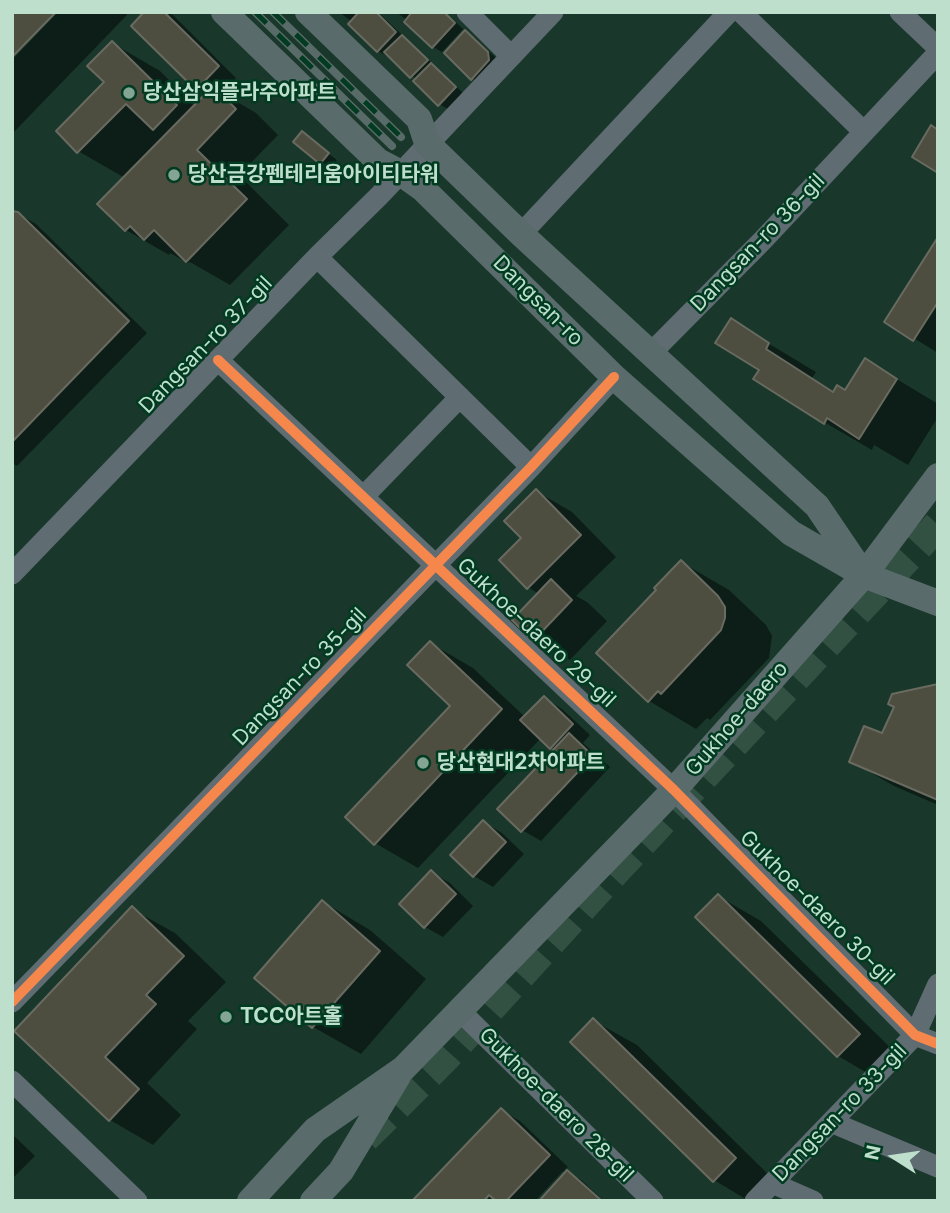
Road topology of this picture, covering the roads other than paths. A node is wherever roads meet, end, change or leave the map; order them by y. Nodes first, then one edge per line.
1 (225, 12) edge
2 (308, 12) edge
3 (467, 12) edge
4 (553, 12) edge
5 (729, 12) edge
6 (741, 12) edge
7 (900, 12) edge
8 (938, 51) edge
9 (511, 56) junction
10 (864, 132) junction
11 (427, 143) junction
12 (399, 172) junction
13 (528, 241) junction
14 (489, 253) junction
15 (317, 257) junction
16 (652, 352) junction
17 (218, 360) junction
18 (614, 377) junction
19 (460, 397) junction
20 (531, 467) junction
21 (938, 476) edge
22 (363, 497) junction
23 (436, 565) junction
24 (12, 574) edge
25 (864, 575) junction
26 (938, 603) edge
27 (674, 790) junction
28 (938, 984) edge
29 (12, 1002) edge
30 (459, 1010) junction
31 (915, 1035) junction
32 (938, 1045) edge
33 (403, 1069) junction
34 (12, 1081) edge
35 (831, 1122) junction
36 (938, 1167) edge
37 (772, 1183) junction
38 (137, 1201) edge
39 (250, 1201) edge
40 (313, 1201) edge
41 (653, 1201) edge
42 (755, 1201) edge
43 (813, 1201) edge

1 - 12 main road, Dangsan-ro
2 - 11 main road, Dangsan-ro
3 - 9 street
4 - 9 street, Dangsan-ro 37-gil
5 - 13 street, Dangsan-ro
6 - 10 street
7 - 8 street, Dangsan-ro 36-gil
8 - 10 street, Dangsan-ro 36-gil
9 - 11 street, Dangsan-ro 37-gil
10 - 16 street, Dangsan-ro 36-gil
11 - 12 street, Dangsan-ro 37-gil
11 - 13 main road, Dangsan-ro
12 - 14 main road, Dangsan-ro
12 - 15 street, Dangsan-ro 37-gil
13 - 14 main road
13 - 16 main road, Dangsan-ro
14 - 18 main road, Dangsan-ro
15 - 17 street, Dangsan-ro 37-gil
15 - 19 street
16 - 25 main road, Dangsan-ro
17 - 22 street, Gukhoe-daero 29-gil
17 - 24 street, Dangsan-ro 37-gil
18 - 20 street, Dangsan-ro 35-gil
18 - 25 main road, Dangsan-ro
19 - 20 street
19 - 22 street
20 - 23 street, Dangsan-ro 35-gil
21 - 25 main road, Gukhoe-daero
22 - 23 street, Gukhoe-daero 29-gil
23 - 27 street, Gukhoe-daero 29-gil
23 - 29 street, Dangsan-ro 35-gil
25 - 26 main road, Dangsan-ro
25 - 27 main road, Gukhoe-daero
27 - 30 main road, Gukhoe-daero
27 - 31 street, Gukhoe-daero 30-gil
28 - 31 street, Dangsan-ro 33-gil
30 - 33 main road, Gukhoe-daero
30 - 41 street, Gukhoe-daero 28-gil
31 - 32 street, Gukhoe-daero 30-gil
31 - 35 street, Dangsan-ro 33-gil
33 - 39 main road, Gukhoe-daero
33 - 40 main road, Gukhoe-daero
34 - 38 street
35 - 36 street
35 - 37 street, Dangsan-ro 33-gil
37 - 42 street, Dangsan-ro 33-gil
37 - 43 street

